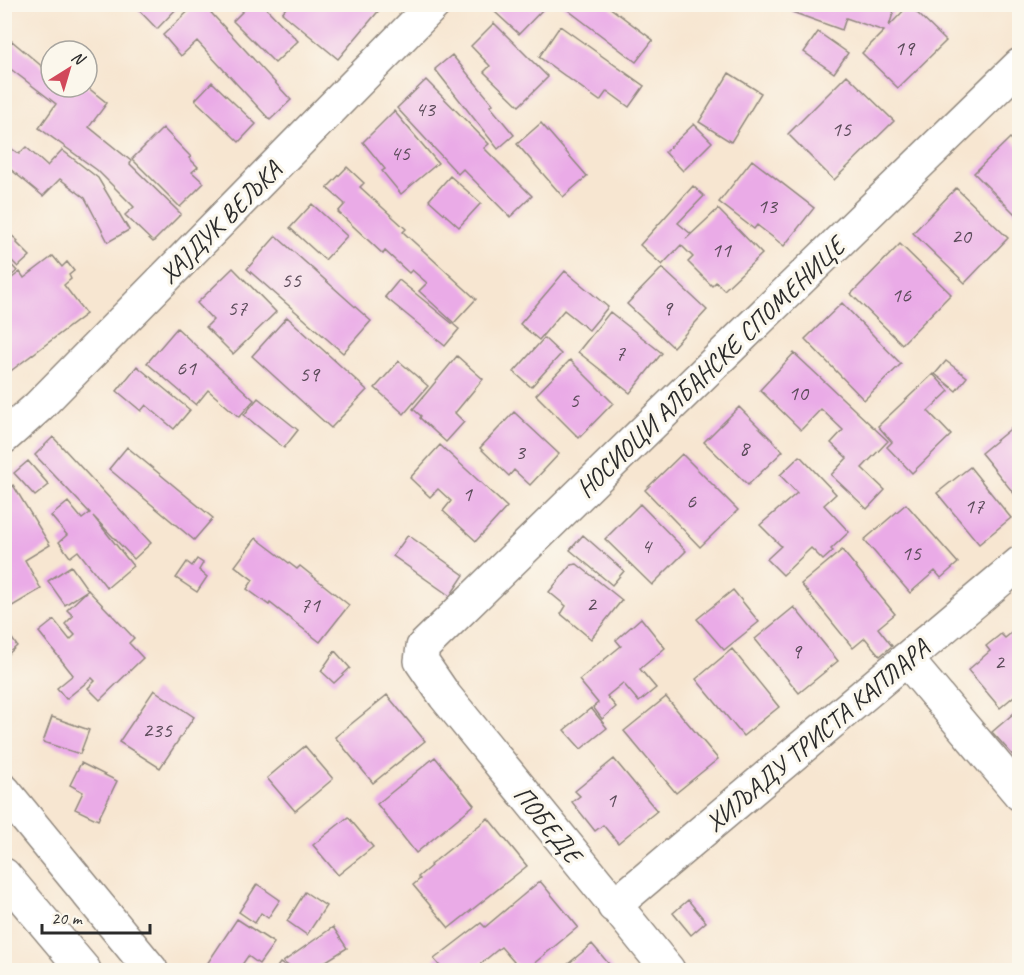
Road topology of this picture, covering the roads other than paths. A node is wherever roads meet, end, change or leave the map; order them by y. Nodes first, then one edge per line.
1 (416, 10) edge
2 (1020, 65) edge
3 (4, 437) edge
4 (1020, 563) edge
5 (906, 659) junction
6 (430, 676) joint
7 (4, 791) edge
8 (1020, 794) edge
9 (4, 875) edge
10 (614, 906) junction
11 (84, 970) edge
12 (151, 970) edge
13 (668, 970) edge

1 - 3 street, ХАЈДУК ВЕЉКА
2 - 6 street, НОСИОЦИ АЛБАНСКЕ СПОМЕНИЦЕ
4 - 5 street, ХИЉАДУ ТРИСТА КАПЛАРА
5 - 8 street
5 - 10 street, ХИЉАДУ ТРИСТА КАПЛАРА
6 - 10 street, ПОБЕДЕ
7 - 12 street
9 - 11 street
10 - 13 street, ПОБЕДЕ

